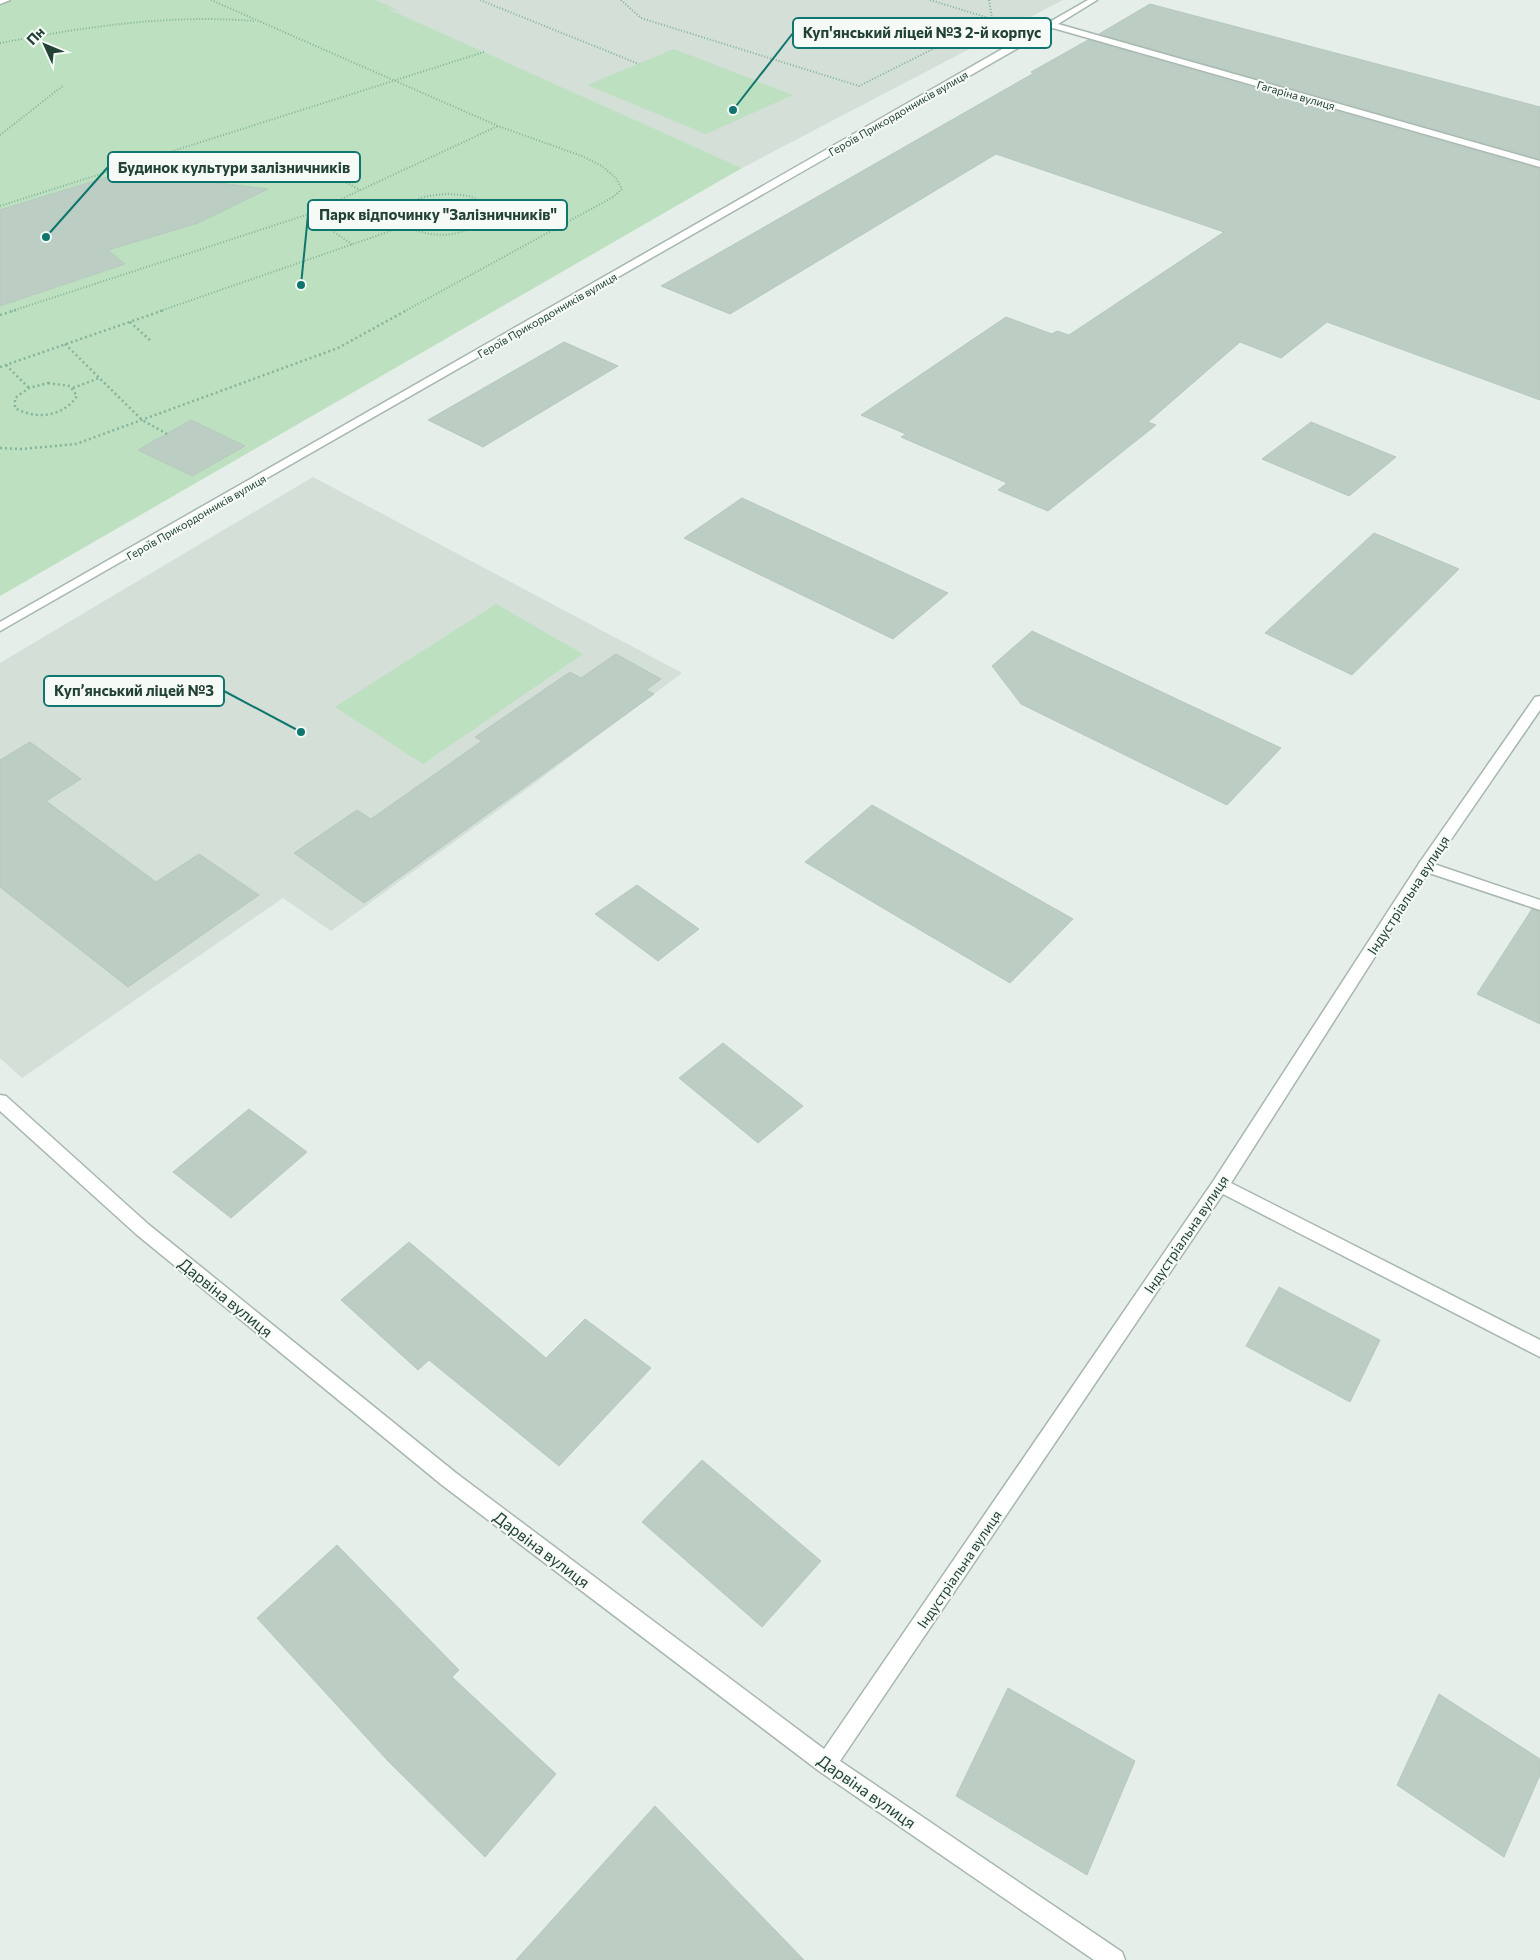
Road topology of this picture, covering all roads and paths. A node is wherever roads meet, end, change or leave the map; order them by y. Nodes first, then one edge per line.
1 (6, 0) edge
2 (211, 0) edge
3 (480, 0) edge
4 (621, 0) edge
5 (930, 0) edge
6 (989, 0) edge
7 (1092, 0) edge
8 (0, 2) edge
9 (992, 19) junction
10 (259, 22) junction
11 (984, 23) dead end
12 (1052, 25) junction
13 (0, 44) edge
14 (939, 46) dead end
15 (484, 52) dead end
16 (639, 64) dead end
17 (392, 81) junction
18 (64, 85) dead end
19 (498, 126) junction
20 (0, 135) edge
21 (1540, 164) edge
22 (348, 167) dead end
23 (360, 190) junction
24 (0, 206) edge
25 (308, 214) junction
26 (406, 226) junction
27 (353, 245) junction
28 (0, 315) edge
29 (130, 322) junction
30 (151, 341) dead end
31 (65, 344) junction
32 (6, 365) junction
33 (0, 367) edge
34 (99, 378) junction
35 (29, 388) junction
36 (73, 388) junction
37 (142, 420) junction
38 (167, 434) dead end
39 (0, 448) edge
40 (0, 627) edge
41 (1540, 700) edge
42 (1425, 866) junction
43 (1540, 905) edge
44 (0, 1101) edge
45 (1220, 1185) junction
46 (1540, 1349) edge
47 (826, 1764) junction
48 (1114, 1960) edge

1 - 8 street
2 - 10 path
3 - 16 path
4 - 14 path
5 - 9 path
6 - 9 path
7 - 12 street, Героїв Прикордонників вулиця
9 - 11 path
10 - 13 path
10 - 17 path
12 - 21 street, Гагаріна вулиця
12 - 40 street, Героїв Прикордонників вулиця
15 - 17 path
17 - 19 path
17 - 24 path
18 - 20 path
19 - 23 path
19 - 37 path
22 - 23 path
23 - 25 path
25 - 27 path
25 - 28 path
26 - 26 path
26 - 27 path
27 - 29 path
29 - 30 path
29 - 31 path
31 - 32 path
31 - 34 path
32 - 33 path
32 - 35 path
34 - 36 path
34 - 37 path
35 - 36 path
35 - 36 path
37 - 38 path
37 - 39 path
41 - 42 street, Індустріальна вулиця
42 - 43 street
42 - 45 street, Індустріальна вулиця
44 - 47 street, Дарвіна вулиця
45 - 46 street
45 - 47 street, Індустріальна вулиця
47 - 48 street, Дарвіна вулиця

